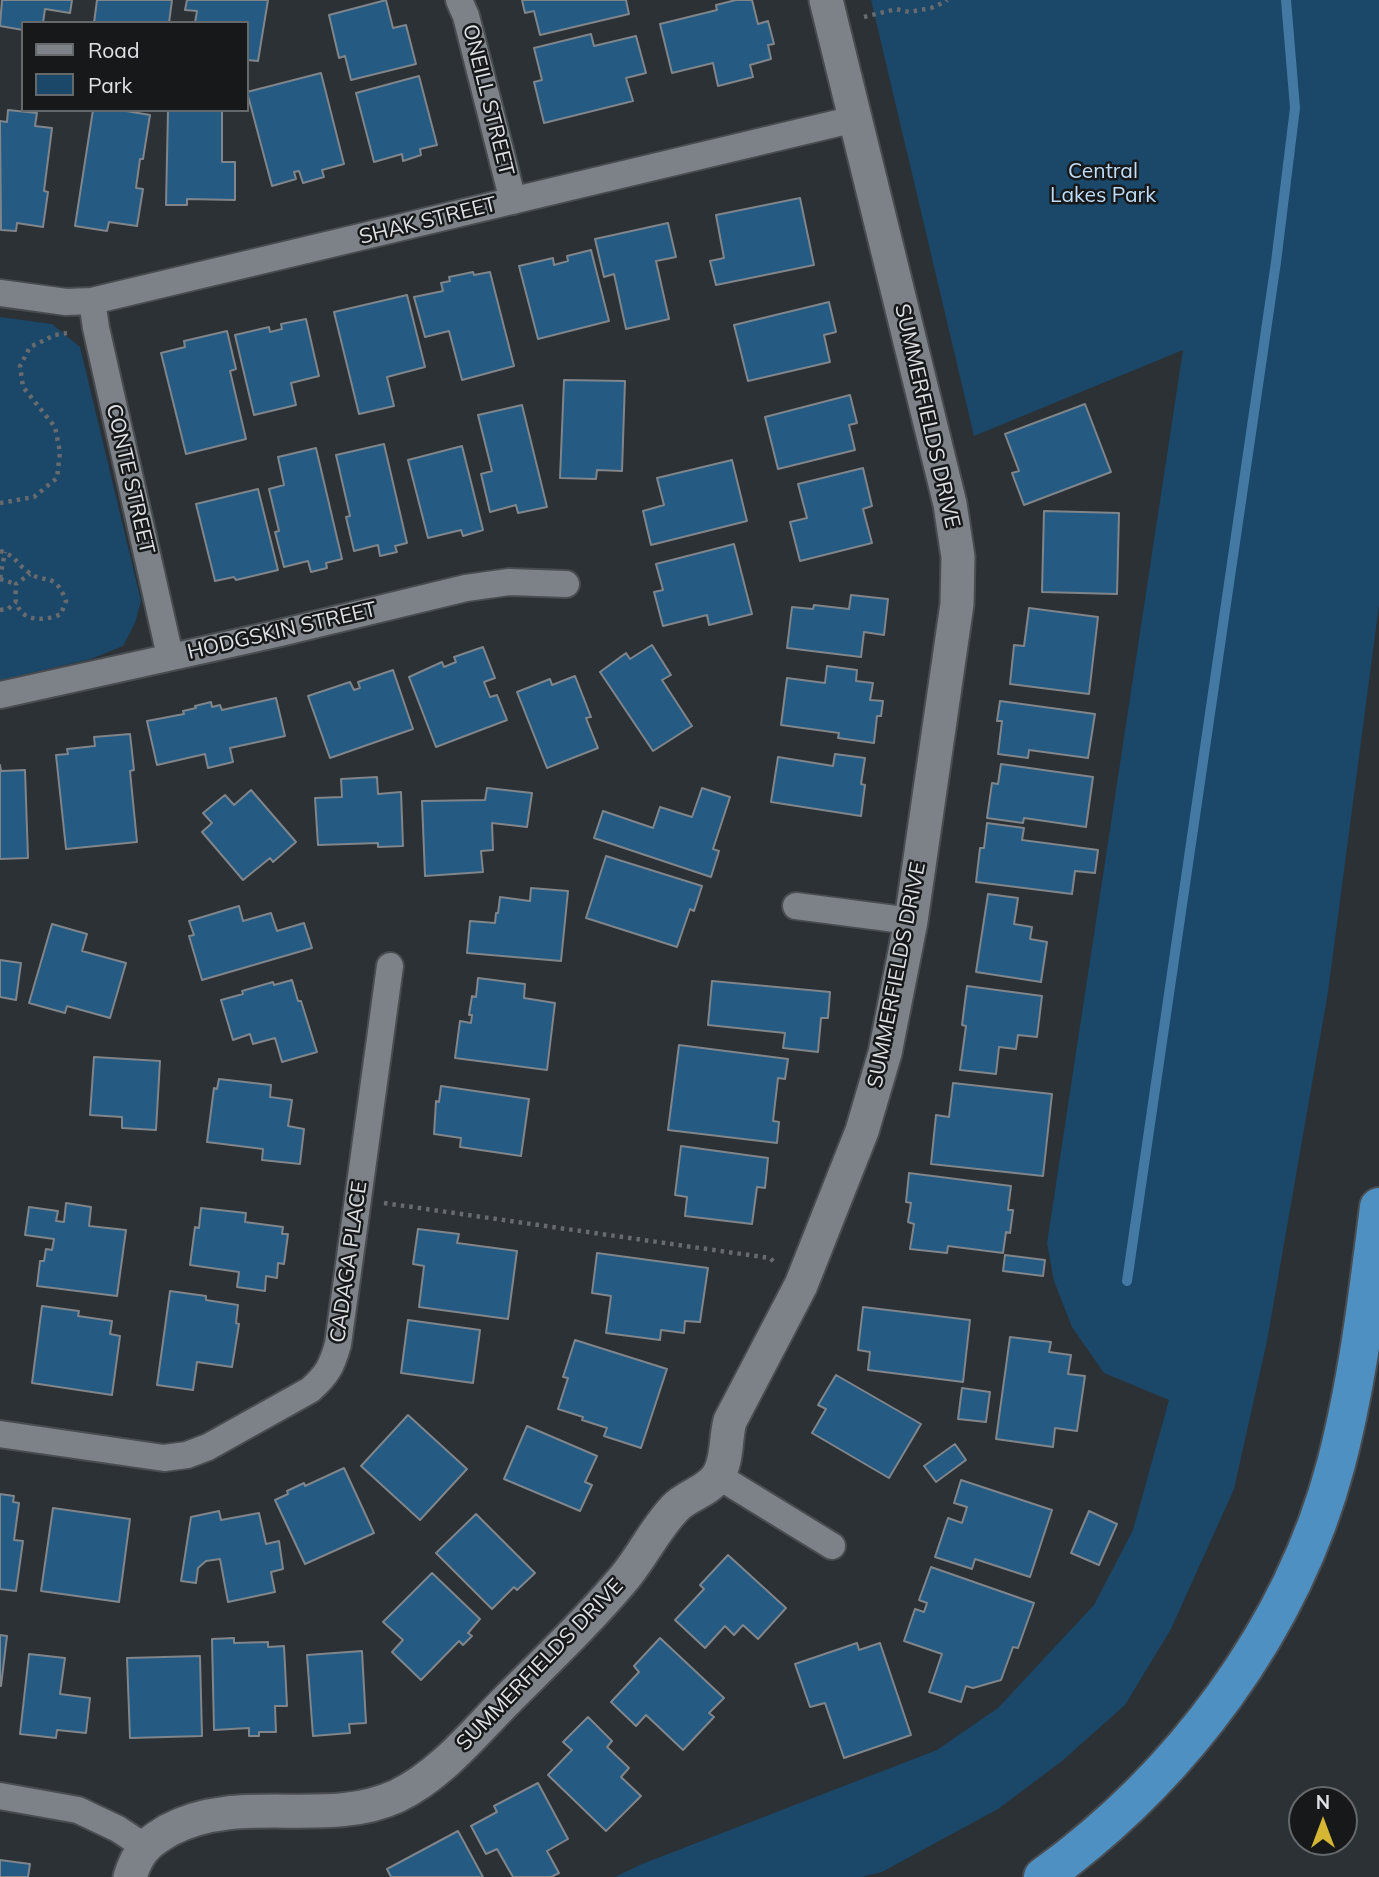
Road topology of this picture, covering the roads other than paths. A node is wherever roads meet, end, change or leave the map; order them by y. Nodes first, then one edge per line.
1 (459, 0) edge
2 (830, 14) edge
3 (855, 119) junction
4 (513, 201) junction
5 (0, 293) edge
6 (92, 301) junction
7 (566, 584) dead end
8 (170, 656) junction
9 (0, 695) edge
10 (796, 906) dead end
11 (911, 921) junction
12 (390, 966) dead end
13 (1379, 1207) edge
14 (0, 1434) edge
15 (718, 1476) junction
16 (832, 1546) dead end
17 (0, 1796) edge
18 (145, 1847) junction
19 (130, 1877) edge
20 (1043, 1877) edge

1 - 4 street, ONEILL STREET
2 - 3 street, SUMMERFIELDS DRIVE
3 - 4 street, SHAK STREET
3 - 11 street, SUMMERFIELDS DRIVE
4 - 6 street, SHAK STREET
5 - 6 street, SHAK STREET
6 - 8 street, CONTE STREET
7 - 8 street, HODGSKIN STREET
8 - 9 street, HODGSKIN STREET
10 - 11 street
11 - 15 street, SUMMERFIELDS DRIVE
12 - 14 street, CADAGA PLACE
13 - 20 highway
15 - 16 street
15 - 18 street, SUMMERFIELDS DRIVE
17 - 18 street
18 - 19 street

